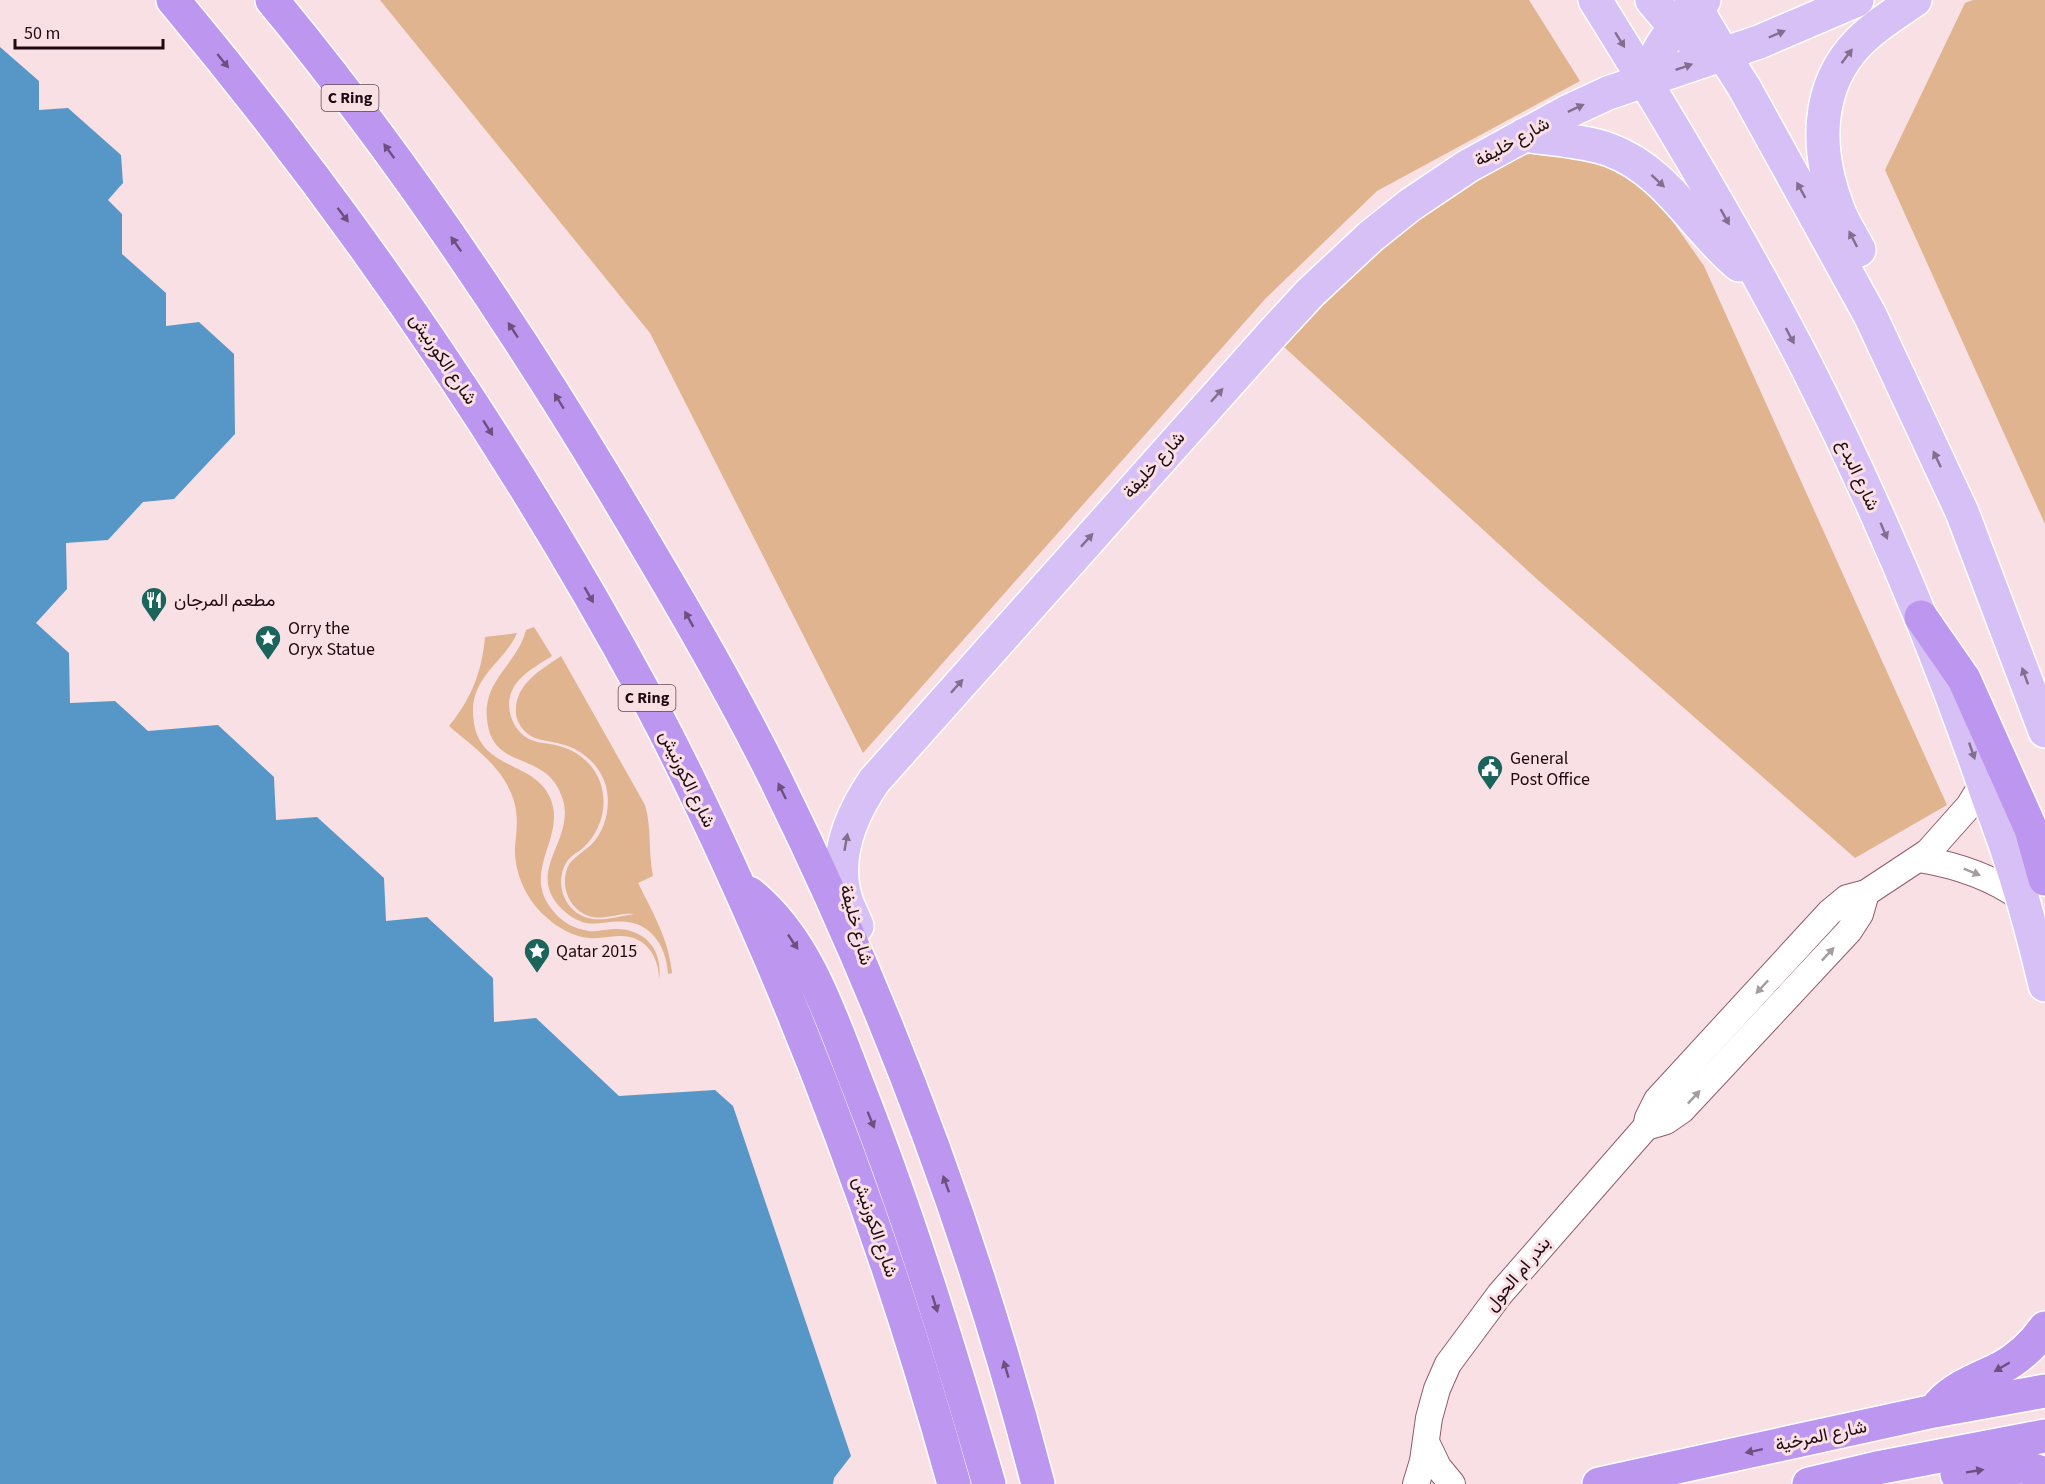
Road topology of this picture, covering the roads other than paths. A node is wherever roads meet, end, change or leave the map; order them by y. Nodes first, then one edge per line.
1 (172, 0) edge
2 (272, 0) edge
3 (1595, 0) edge
4 (1652, 0) edge
5 (1857, 0) edge
6 (1915, 0) edge
7 (1691, 8) edge
8 (1723, 54) junction
9 (1645, 80) junction
10 (1524, 135) junction
11 (1763, 284) junction
12 (1870, 315) junction
13 (1921, 617) junction
14 (2045, 731) edge
15 (1983, 783) junction
16 (1919, 859) junction
17 (738, 885) junction
18 (2033, 888) edge
19 (869, 980) junction
20 (2045, 985) edge
21 (2045, 1328) edge
22 (2045, 1391) edge
23 (1934, 1411) junction
24 (1023, 1425) junction
25 (2045, 1436) edge
26 (1426, 1442) junction
27 (1877, 1468) junction
28 (2045, 1474) edge
29 (954, 1484) edge
30 (989, 1484) edge
31 (1038, 1484) edge
32 (1054, 1484) edge
33 (1416, 1484) edge
34 (1452, 1484) edge
35 (1599, 1484) edge
36 (1809, 1484) edge

1 -> 17 highway, شارع الكورنيش / C Ring
19 -> 2 highway, C Ring
3 -> 9 main road, شارع البدع
4 - 7 main road
8 -> 5 main road, شارع خليفة
12 -> 6 main road
7 - 8 main road
7 - 9 main road
9 -> 8 main road, شارع خليفة
12 -> 8 main road
10 -> 9 main road, شارع خليفة
9 -> 11 main road, شارع البدع
10 -> 11 main road
19 -> 10 main road, شارع خليفة
11 -> 13 main road, شارع البدع
14 -> 12 main road
13 -> 15 main road, شارع البدع
13 - 18 highway
15 - 16 street, بندر ام الحول
15 - 18 main road, شارع البدع
16 -> 18 street
16 - 26 street, بندر ام الحول
17 - 29 highway, شارع الكورنيش / C Ring
17 -> 30 highway
18 - 20 main road, شارع البدع
24 -> 19 highway, C Ring
21 -> 23 highway
22 - 23 highway, شارع المرخية
23 -> 35 highway, شارع المرخية
24 - 31 highway, C Ring
24 - 32 highway
25 - 27 highway
26 - 33 street, بندر ام الحول
26 - 34 street
27 -> 28 highway
27 - 36 highway

